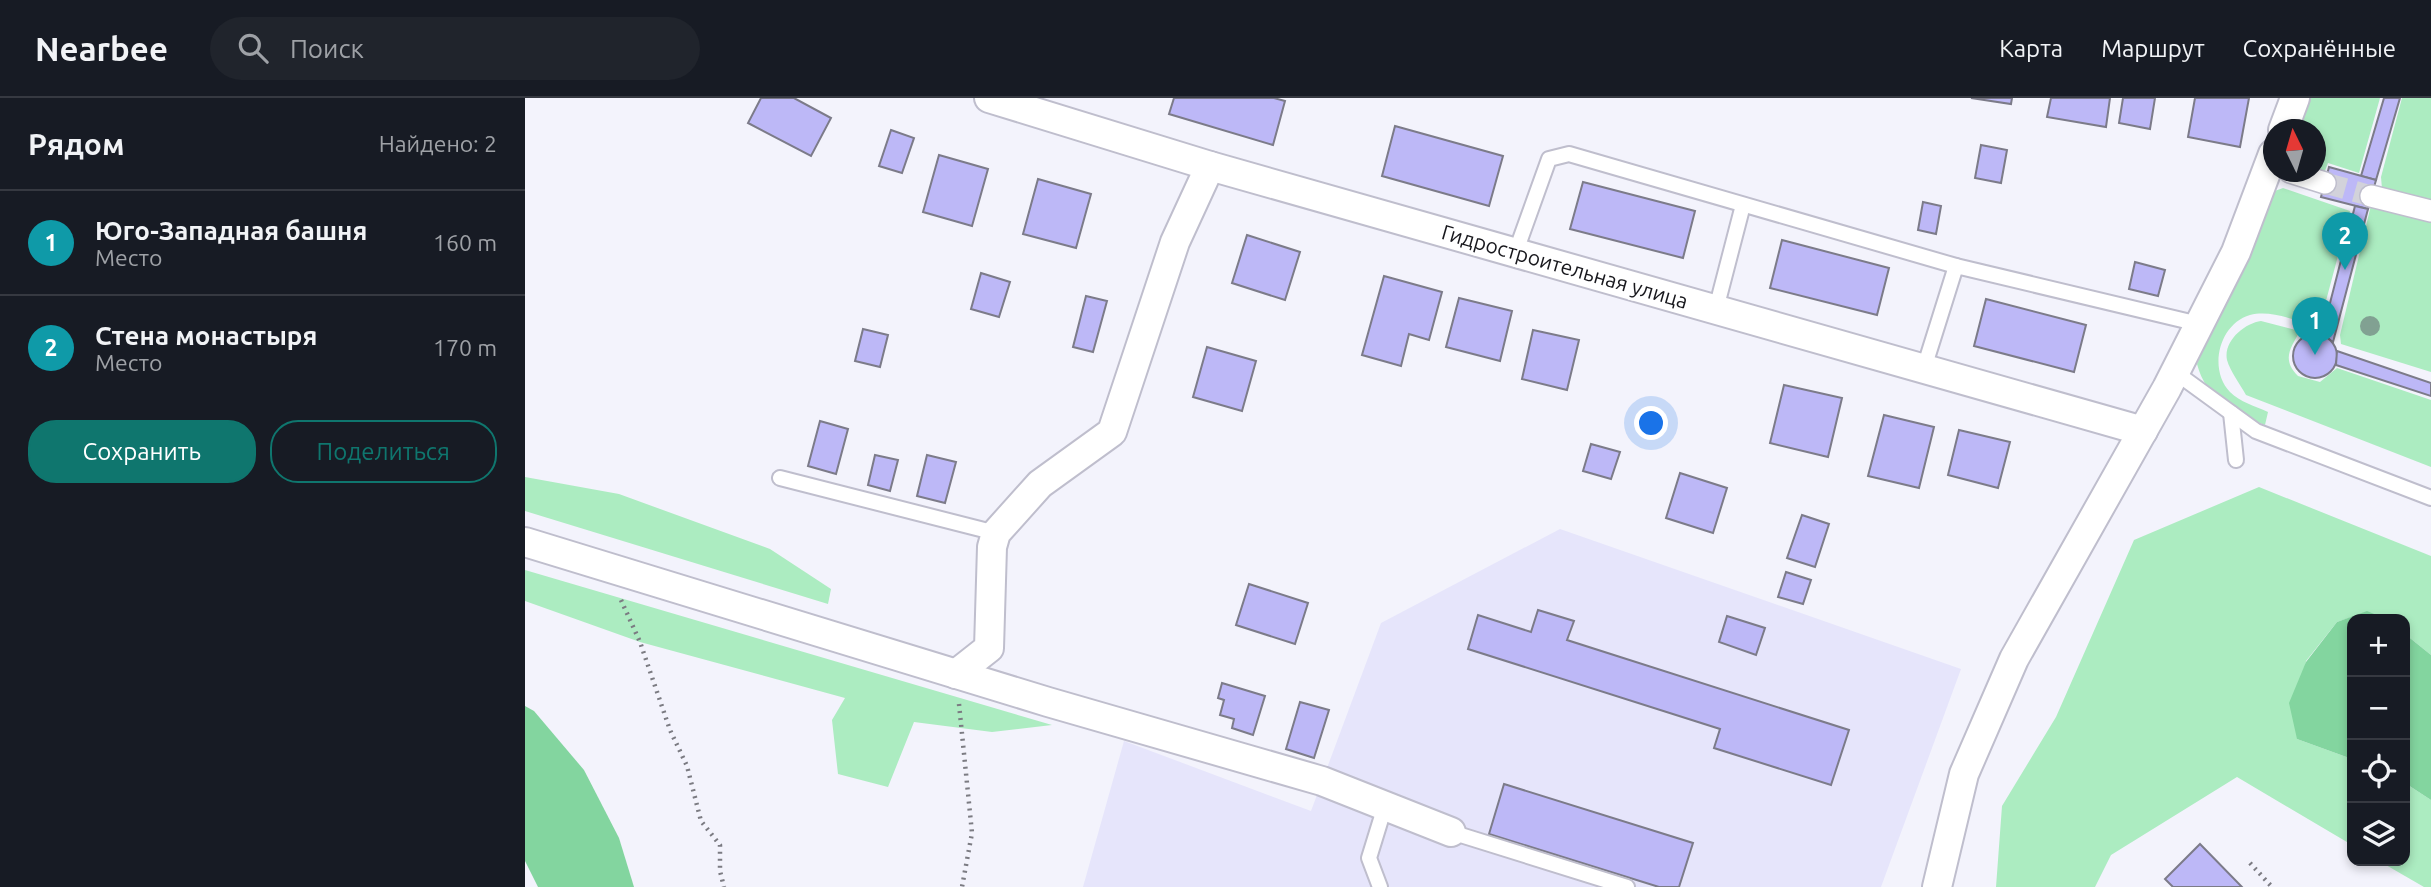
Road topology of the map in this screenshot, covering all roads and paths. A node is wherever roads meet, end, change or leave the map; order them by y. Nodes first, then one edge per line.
1 (989, 98) edge
2 (2295, 98) edge
3 (2287, 119) edge
4 (1210, 166) junction
5 (2268, 182) edge
6 (2371, 197) tunnel mouth
7 (1743, 205) junction
8 (2431, 212) edge
9 (1516, 251) junction
10 (1955, 266) junction
11 (1716, 309) junction
12 (2199, 324) junction
13 (1924, 368) junction
14 (2175, 372) junction
15 (2231, 413) junction
16 (2143, 430) junction
17 (2237, 460) dead end
18 (780, 478) dead end
19 (2431, 498) edge
20 (996, 533) junction
21 (525, 541) edge
22 (607, 567) junction
23 (956, 674) junction
24 (1385, 806) junction
25 (1451, 832) joint
26 (2250, 863) dead end
27 (724, 887) edge
28 (962, 887) edge
29 (1380, 887) edge
30 (1627, 887) edge
31 (1937, 887) edge
32 (2272, 887) edge

1 - 4 street, Гидростроительная улица
2 - 3 street
4 - 9 street, Гидростроительная улица
4 - 20 street
5 - 12 street
6 - 8 street
7 - 9 lane
7 - 10 lane
7 - 11 lane
9 - 11 street, Гидростроительная улица
10 - 12 lane
10 - 13 lane
11 - 13 street, Гидростроительная улица
12 - 14 street
13 - 16 street, Гидростроительная улица
14 - 15 lane
14 - 16 street
15 - 17 lane
15 - 19 lane
16 - 31 street
18 - 20 lane
20 - 23 street
21 - 22 street
22 - 23 street
22 - 27 path
23 - 24 street
23 - 28 path
24 - 25 street
24 - 29 lane
25 - 30 lane
26 - 32 path

